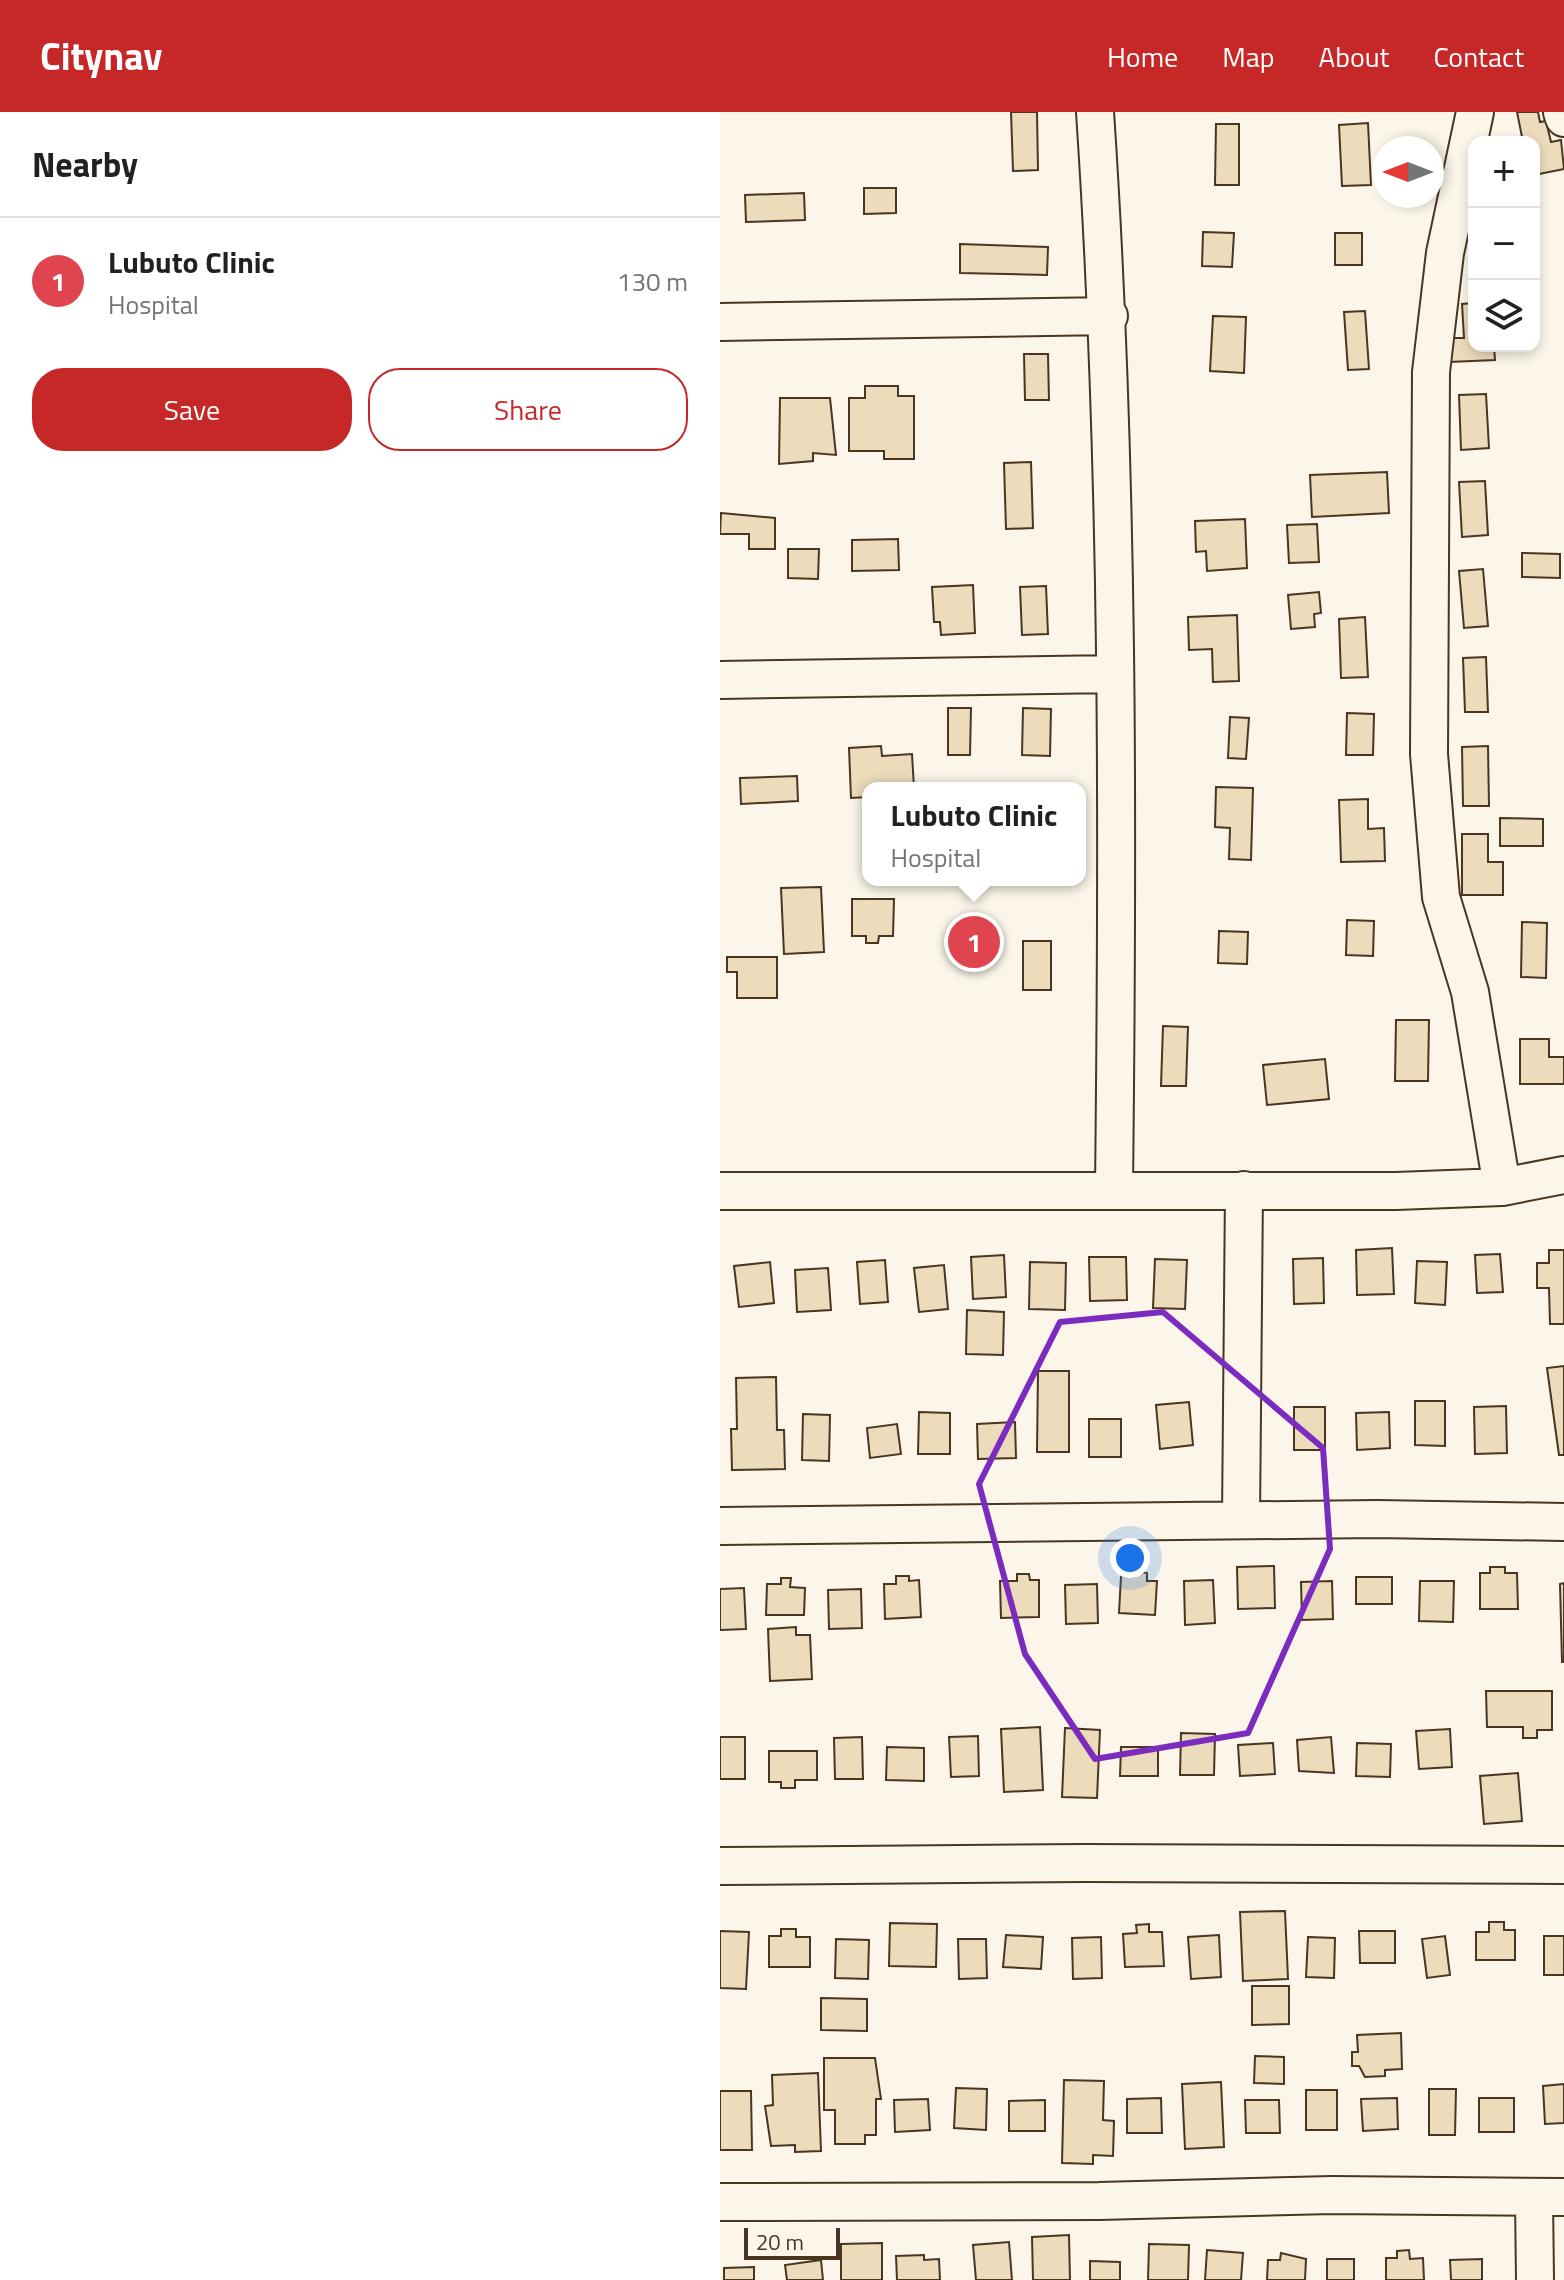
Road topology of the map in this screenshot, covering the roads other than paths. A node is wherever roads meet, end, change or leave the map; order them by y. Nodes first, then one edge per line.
1 (1095, 112) edge
2 (1475, 112) edge
3 (1562, 112) edge
4 (1564, 118) edge
5 (1109, 316) junction
6 (720, 322) edge
7 (1114, 674) junction
8 (720, 680) edge
9 (1564, 1175) edge
10 (1502, 1187) junction
11 (1114, 1189) junction
12 (1244, 1190) junction
13 (720, 1191) edge
14 (1241, 1520) junction
15 (1564, 1522) edge
16 (720, 1526) edge
17 (1564, 1865) edge
18 (720, 1866) edge
19 (1549, 2198) edge
20 (720, 2202) edge
21 (1535, 2280) edge

1 - 5 street
2 - 10 street
3 - 4 street
5 - 6 street
5 - 7 street
7 - 8 street
7 - 11 street
9 - 10 street
10 - 12 street
11 - 12 street
11 - 13 street
12 - 14 street
14 - 15 street
14 - 16 street
17 - 18 street
19 - 20 street
19 - 21 street

